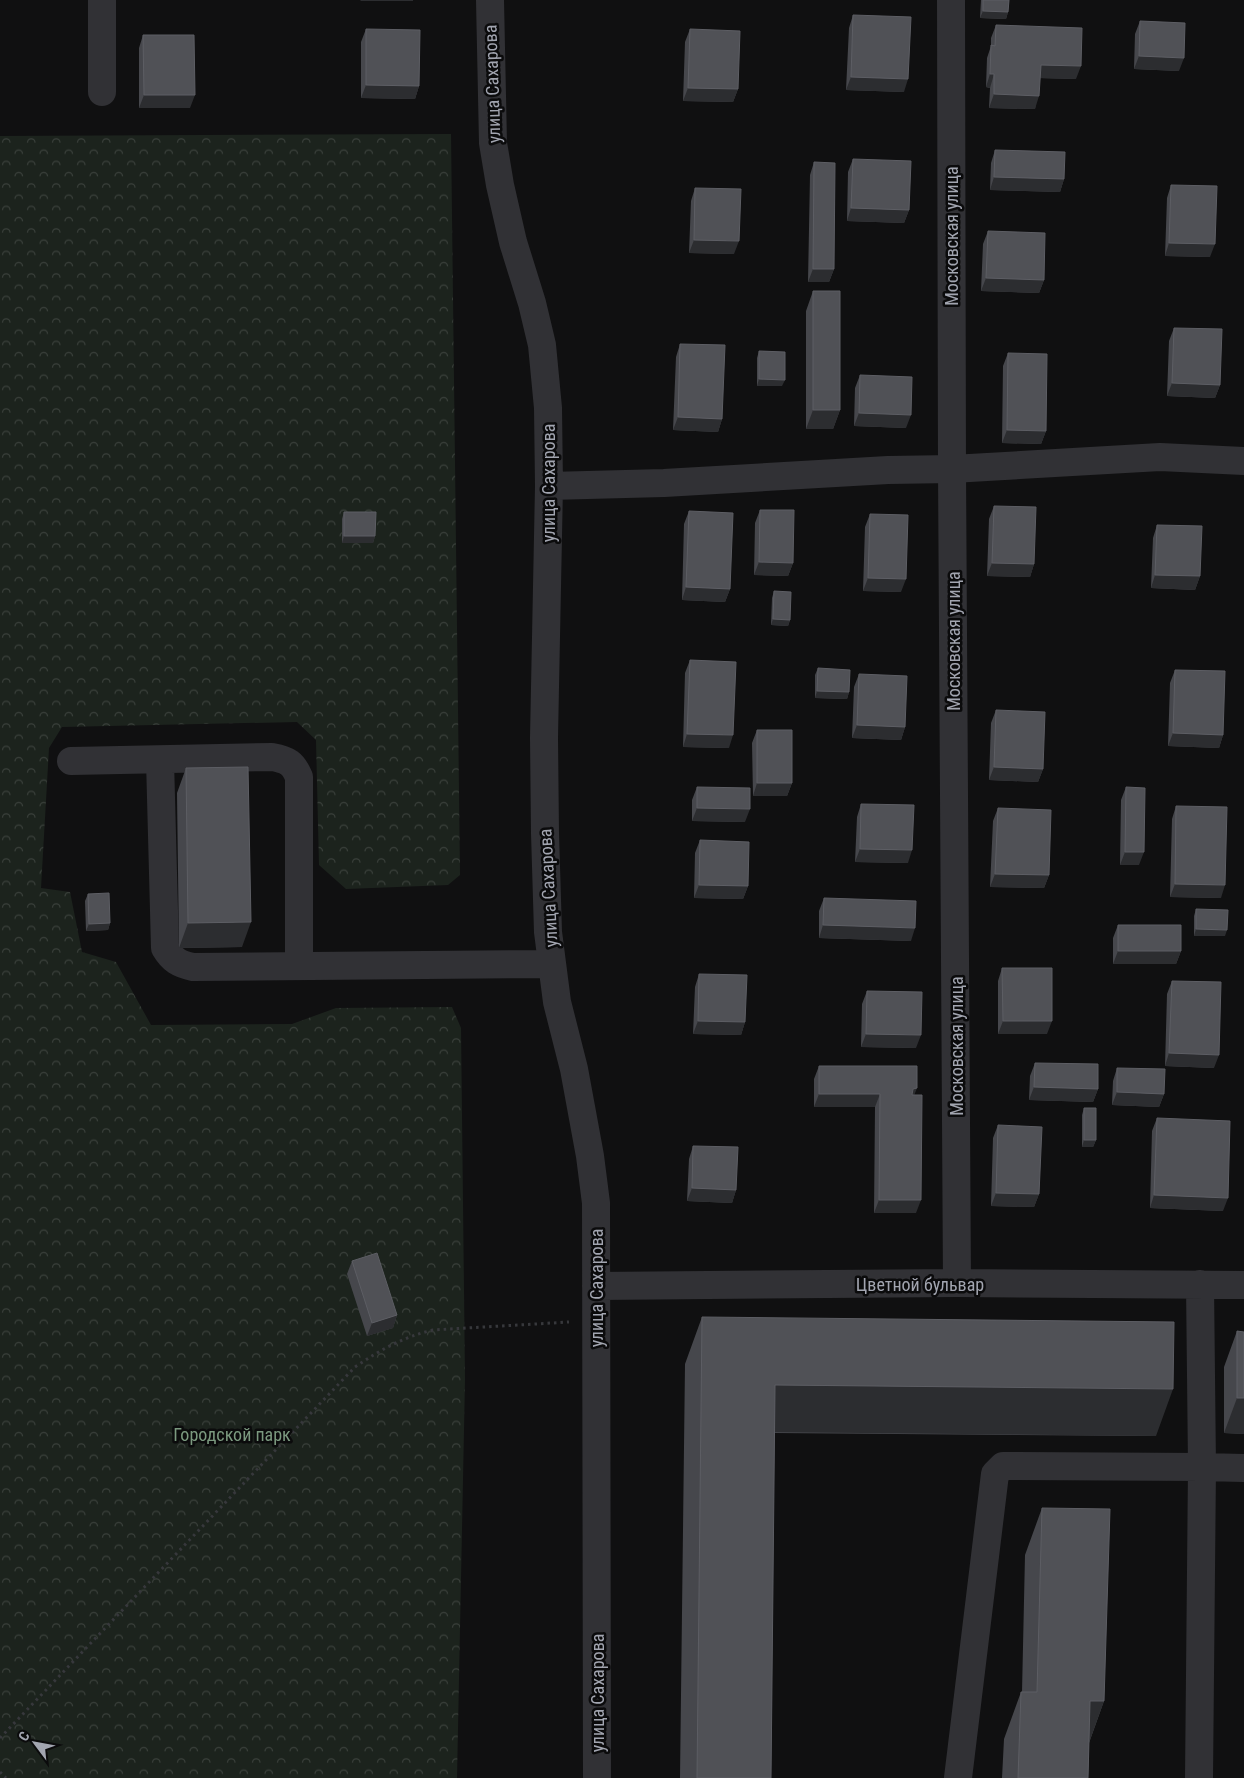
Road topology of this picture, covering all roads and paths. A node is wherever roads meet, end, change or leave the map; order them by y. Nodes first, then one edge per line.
1 (102, 0) edge
2 (490, 0) edge
3 (951, 0) edge
4 (102, 92) dead end
5 (1244, 461) edge
6 (952, 469) junction
7 (549, 486) junction
8 (160, 760) junction
9 (71, 762) dead end
10 (552, 964) junction
11 (299, 966) junction
12 (957, 1283) junction
13 (1200, 1284) junction
14 (1244, 1284) edge
15 (596, 1286) junction
16 (596, 1320) junction
17 (1202, 1467) junction
18 (1244, 1468) edge
19 (0, 1738) edge
20 (0, 1772) edge
21 (6, 1778) edge
22 (597, 1778) edge
23 (958, 1778) edge
24 (1199, 1778) edge

1 - 4 street
2 - 7 street, улица Сахарова
3 - 6 street, Московская улица
5 - 6 street
6 - 7 street
6 - 12 street, Московская улица
7 - 10 street, улица Сахарова
8 - 9 street
8 - 11 street
8 - 11 street
10 - 11 street
10 - 15 street, улица Сахарова
12 - 13 street, Цветной бульвар
12 - 15 street, Цветной бульвар
13 - 14 street, Цветной бульвар
13 - 17 street
15 - 16 street, улица Сахарова
16 - 19 path
16 - 22 street, улица Сахарова
17 - 18 street
17 - 23 street
17 - 24 street
20 - 21 path

